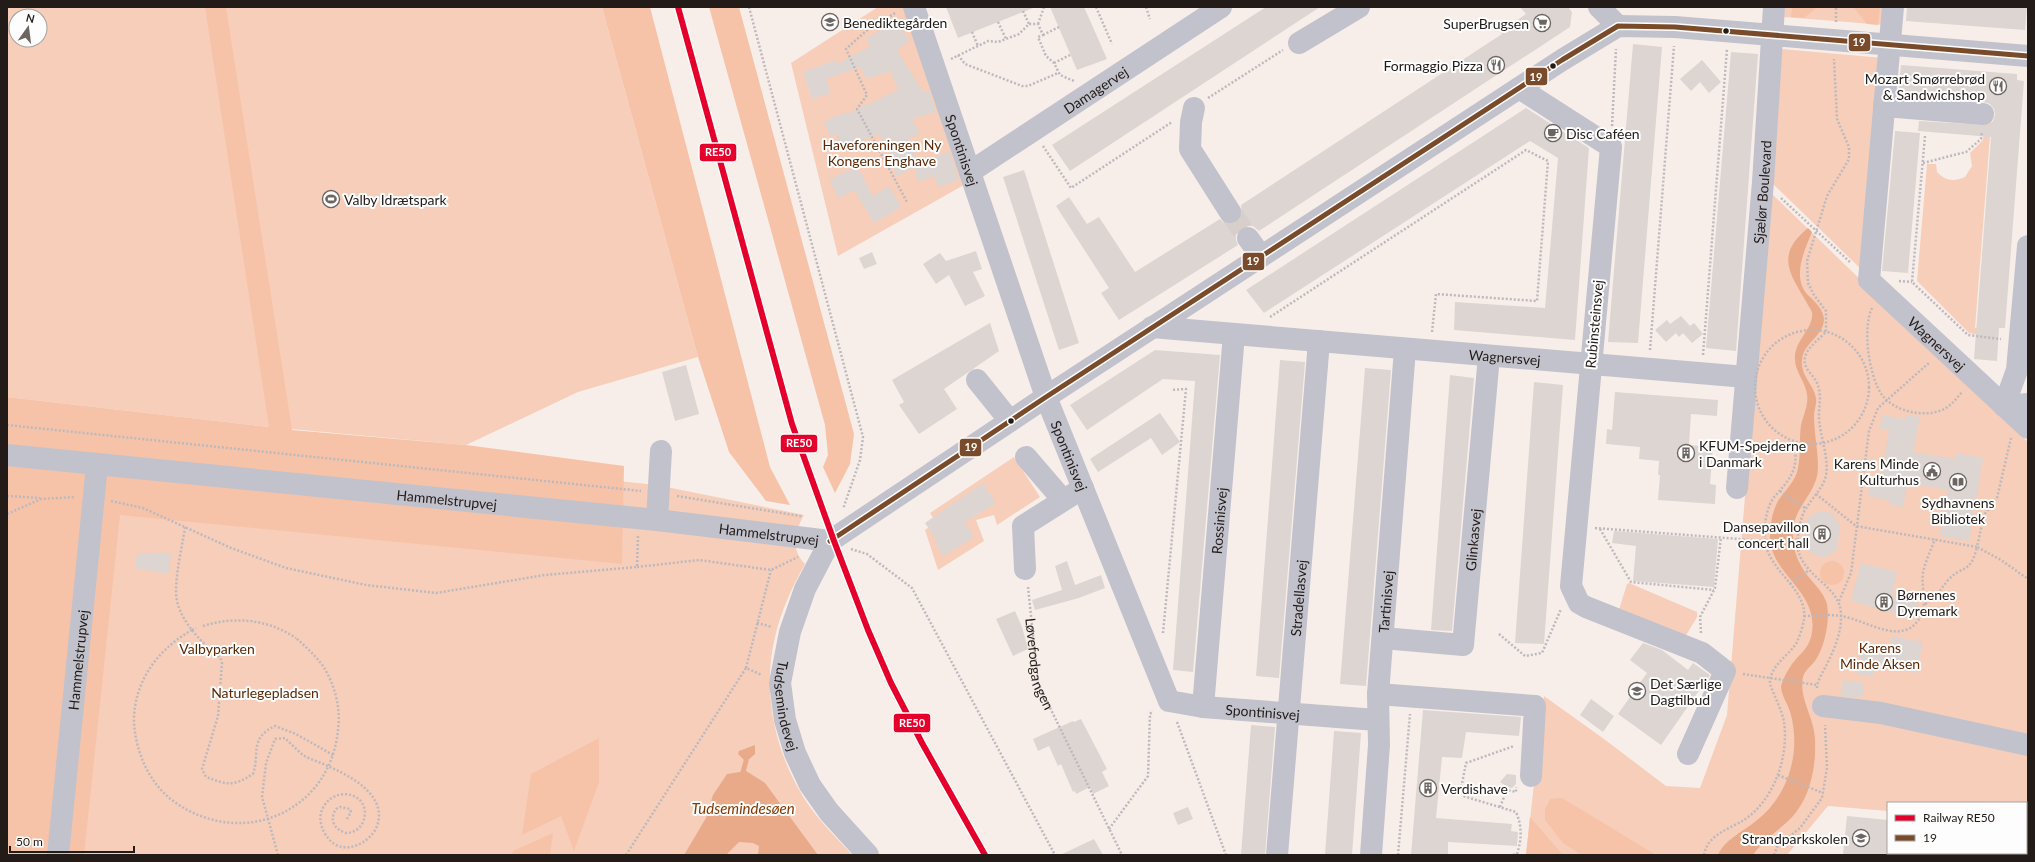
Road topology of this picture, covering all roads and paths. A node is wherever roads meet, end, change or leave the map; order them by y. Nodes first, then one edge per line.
1 (749, 7) edge
2 (1044, 7) edge
3 (1096, 7) edge
4 (1146, 7) edge
5 (1221, 7) edge
6 (1360, 7) edge
7 (1599, 7) edge
8 (1774, 7) edge
9 (1836, 7) edge
10 (1893, 7) edge
11 (906, 9) edge
12 (1023, 12) dead end
13 (1150, 19) dead end
14 (998, 22) dead end
15 (1029, 24) junction
16 (1038, 24) junction
17 (1618, 26) junction
18 (1059, 27) dead end
19 (1675, 27) junction
20 (972, 32) dead end
21 (1728, 32) junction
22 (1043, 35) junction
23 (1771, 35) junction
24 (1006, 39) junction
25 (1836, 41) junction
26 (1112, 44) dead end
27 (1890, 45) junction
28 (978, 46) junction
29 (1292, 46) joint
30 (958, 55) junction
31 (1070, 55) dead end
32 (2028, 56) edge
33 (1054, 63) junction
34 (934, 64) junction
35 (1058, 73) junction
36 (1519, 88) junction
37 (1087, 95) junction
38 (1884, 106) junction
39 (1194, 108) junction
40 (1983, 114) joint
41 (1033, 131) junction
42 (1925, 136) dead end
43 (1611, 147) junction
44 (1923, 163) junction
45 (970, 172) junction
46 (1764, 182) junction
47 (907, 202) dead end
48 (1230, 212) tunnel mouth
49 (1816, 230) junction
50 (1248, 238) tunnel mouth
51 (2028, 246) edge
52 (1261, 256) junction
53 (1876, 287) junction
54 (1269, 318) dead end
55 (1152, 328) junction
56 (1826, 332) junction
57 (1234, 334) junction
58 (2019, 340) junction
59 (1319, 341) junction
60 (1405, 349) junction
61 (1944, 350) junction
62 (1430, 351) junction
63 (1490, 356) junction
64 (1590, 364) junction
65 (1648, 369) junction
66 (1701, 373) junction
67 (1746, 377) junction
68 (1974, 378) junction
69 (977, 380) dead end
70 (1171, 390) dead end
71 (1046, 397) junction
72 (1886, 399) junction
73 (2004, 406) junction
74 (2026, 418) edge
75 (1010, 421) junction
76 (7, 425) edge
77 (1795, 441) junction
78 (1822, 443) junction
79 (661, 451) dead end
80 (7, 456) edge
81 (1026, 457) dead end
82 (97, 465) junction
83 (1083, 488) junction
84 (1737, 488) dead end
85 (1780, 491) junction
86 (658, 492) junction
87 (1816, 494) junction
88 (7, 496) edge
89 (94, 497) junction
90 (41, 498) junction
91 (1063, 500) junction
92 (1805, 508) junction
93 (841, 513) dead end
94 (7, 514) edge
95 (648, 520) junction
96 (806, 521) dead end
97 (1856, 526) junction
98 (186, 527) junction
99 (1576, 527) junction
100 (1600, 529) junction
101 (1720, 538) junction
102 (1935, 539) junction
103 (1795, 540) junction
104 (830, 541) junction
105 (1767, 541) junction
106 (1977, 547) junction
107 (803, 555) dead end
108 (637, 567) junction
109 (1026, 569) joint
110 (771, 570) junction
111 (1809, 570) junction
112 (2028, 580) edge
113 (1790, 584) junction
114 (1571, 586) junction
115 (1714, 590) junction
116 (1839, 601) junction
117 (1924, 604) junction
118 (1804, 616) junction
119 (1841, 616) junction
120 (203, 626) dead end
121 (196, 628) dead end
122 (192, 630) junction
123 (1499, 634) dead end
124 (1383, 638) junction
125 (1145, 642) junction
126 (1702, 653) junction
127 (746, 668) junction
128 (1725, 671) junction
129 (1770, 678) junction
130 (780, 683) junction
131 (1817, 685) junction
132 (1378, 694) junction
133 (1412, 696) junction
134 (1168, 697) junction
135 (1824, 706) junction
136 (1203, 707) junction
137 (1289, 715) junction
138 (1377, 720) junction
139 (1533, 741) junction
140 (2028, 745) edge
141 (1688, 754) dead end
142 (334, 755) junction
143 (329, 766) junction
144 (1778, 775) junction
145 (1531, 776) dead end
146 (1823, 793) junction
147 (268, 819) junction
148 (347, 819) dead end
149 (1109, 829) junction
150 (58, 855) edge
151 (278, 855) edge
152 (626, 855) edge
153 (868, 855) edge
154 (1055, 855) edge
155 (1122, 855) edge
156 (1226, 855) edge
157 (1277, 855) edge
158 (1371, 855) edge
159 (1398, 855) edge
160 (1513, 855) edge
161 (1704, 855) edge
162 (1774, 855) edge

1 - 93 path
2 - 16 path
3 - 26 path
4 - 13 path
5 - 37 street, Damagervej
6 - 29 street
7 - 17 street
8 - 23 street, Sjælør Boulevard
9 - 25 path
10 - 27 street
11 - 34 street, Spontinisvej
11 - 47 path
12 - 15 path
14 - 24 path
15 - 16 path
15 - 24 path
16 - 22 path
17 - 19 street
17 - 36 street, Hammelstrupvej
17 - 43 path
18 - 22 path
19 - 21 street
19 - 65 path
20 - 28 path
21 - 23 street
21 - 66 path
22 - 33 path
23 - 25 street
23 - 46 street, Sjælør Boulevard
24 - 28 path
25 - 27 street
25 - 49 path
27 - 32 street
27 - 38 street
28 - 30 path
29 - 39 path
30 - 34 path
30 - 35 path
31 - 33 path
33 - 35 path
34 - 45 street, Spontinisvej
35 - 37 path
36 - 43 street
36 - 52 street, Hammelstrupvej
37 - 41 street, Damagervej
38 - 40 street
38 - 53 street
39 - 41 path
39 - 48 street
40 - 44 path
41 - 45 street, Damagervej
42 - 44 path
43 - 64 street, Rubinsteinsvej
44 - 58 path
45 - 71 street, Spontinisvej
46 - 49 path
46 - 67 street, Sjælør Boulevard
49 - 53 path
49 - 56 path
50 - 52 street
51 - 58 street
52 - 55 street, Hammelstrupvej
53 - 61 street, Wagnersvej
53 - 72 path
54 - 62 path
55 - 57 street, Wagnersvej
55 - 71 street, Hammelstrupvej
56 - 77 path, bridge
56 - 78 path
56 - 78 path, bridge
57 - 59 street, Wagnersvej
57 - 136 street, Rossinisvej
58 - 73 street
59 - 60 street, Wagnersvej
59 - 137 street, Stradellasvej
60 - 62 street, Wagnersvej
60 - 124 street, Tartinisvej
61 - 68 street, Wagnersvej
61 - 72 path
62 - 63 street, Wagnersvej
63 - 64 street, Wagnersvej
63 - 124 street, Glinkasvej
64 - 65 street, Wagnersvej
64 - 99 street, Rubinsteinsvej
65 - 66 street, Wagnersvej
66 - 67 street, Wagnersvej
67 - 84 street
68 - 72 path
68 - 73 street, Wagnersvej
69 - 75 street
70 - 125 path
71 - 75 street, Hammelstrupvej
71 - 83 street, Spontinisvej
72 - 97 path
73 - 74 street, Wagnersvej
74 - 106 path
75 - 104 street, Hammelstrupvej
76 - 86 path
77 - 78 path, bridge
77 - 85 path
78 - 87 path
79 - 86 street
80 - 82 street, Hammelstrupvej
81 - 91 street
82 - 89 street, Hammelstrupvej
82 - 95 street, Hammelstrupvej
83 - 91 street
83 - 125 street, Spontinisvej
85 - 92 path
85 - 105 path
86 - 95 street
86 - 96 path
87 - 92 path
87 - 97 path
88 - 90 path
89 - 90 path
89 - 98 path
89 - 150 street, Hammelstrupvej
90 - 94 path
91 - 109 street
92 - 103 path
95 - 104 street, Hammelstrupvej
95 - 108 path
97 - 102 path
97 - 116 path
98 - 108 path
98 - 122 path
99 - 100 path
99 - 114 street, Rubinsteinsvej
100 - 101 path
100 - 115 path
101 - 105 path
101 - 115 path
102 - 106 path
102 - 117 path
103 - 105 path
103 - 111 path
104 - 130 street, Tudsemindevej
104 - 154 path
105 - 113 path
106 - 112 path
106 - 117 path
107 - 110 path
108 - 110 path
109 - 149 path, Løvefodgangen
110 - 127 path
111 - 113 path
111 - 116 path
113 - 118 path
114 - 123 path
114 - 126 street
115 - 126 path
116 - 119 path
117 - 119 path
118 - 119 path
118 - 129 path
119 - 131 path
120 - 142 path, bridge
121 - 122 path
122 - 142 path
122 - 147 path, bridge
124 - 132 street, Tartinisvej
125 - 134 street, Spontinisvej
126 - 128 street
127 - 130 path
127 - 152 path
128 - 129 path
128 - 141 street
129 - 131 path
129 - 144 path
130 - 153 street, Tudsemindevej
131 - 135 path
132 - 133 street
132 - 138 street, Tartinisvej
133 - 139 street
133 - 159 path
134 - 136 street, Spontinisvej
134 - 149 path
134 - 156 path
135 - 140 street
135 - 146 path
136 - 137 street, Spontinisvej
137 - 138 street, Spontinisvej
137 - 157 street, Stradellasvej
138 - 158 street, Tartinisvej
139 - 145 street
139 - 160 path
142 - 143 path, bridge
143 - 147 path, bridge
143 - 147 path
143 - 148 path
144 - 146 path
144 - 161 path
146 - 162 path
147 - 151 path
149 - 155 path, Løvefodgangen

